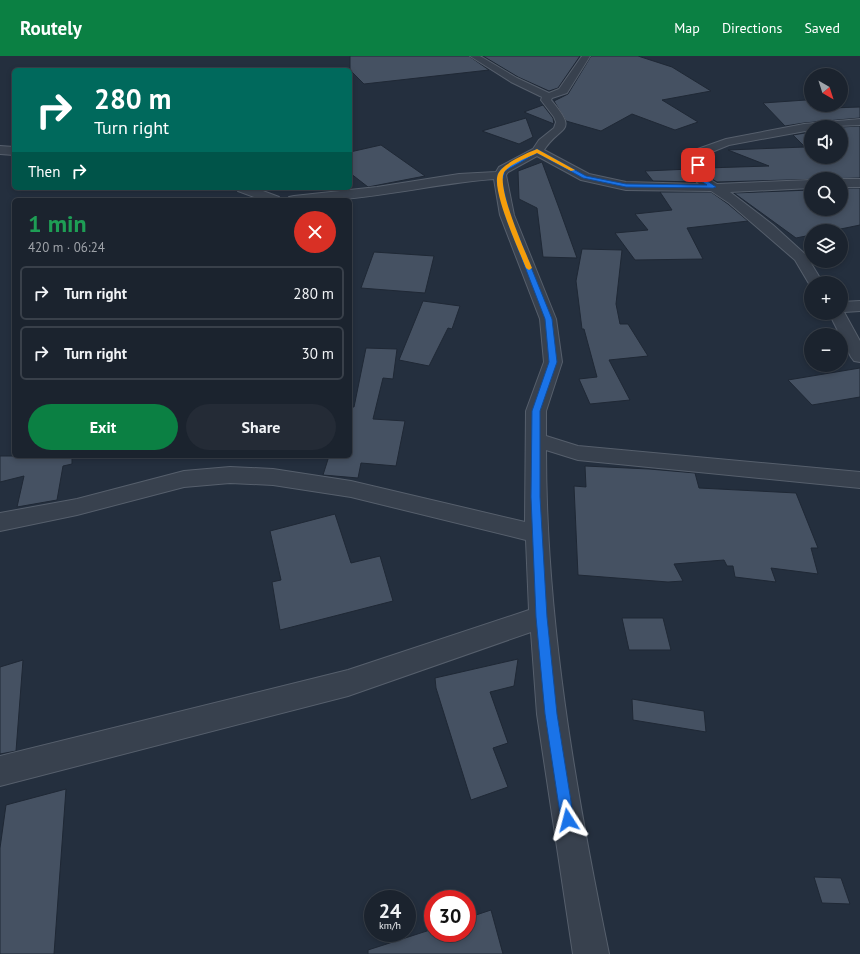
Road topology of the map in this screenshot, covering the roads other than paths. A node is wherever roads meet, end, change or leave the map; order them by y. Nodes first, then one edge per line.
1 (474, 56) edge
2 (586, 56) edge
3 (548, 96) junction
4 (860, 122) edge
5 (0, 150) edge
6 (12, 151) edge
7 (537, 151) junction
8 (500, 174) junction
9 (848, 183) edge
10 (860, 183) edge
11 (804, 184) edge
12 (713, 187) junction
13 (248, 190) edge
14 (269, 198) edge
15 (312, 198) edge
16 (811, 276) edge
17 (860, 306) edge
18 (848, 307) edge
19 (841, 320) edge
20 (860, 357) edge
21 (536, 440) junction
22 (860, 480) edge
23 (0, 522) edge
24 (537, 534) junction
25 (542, 617) junction
26 (0, 771) edge
27 (591, 954) edge

1 - 3 street
2 - 3 street
3 - 7 street
4 - 12 street
5 - 6 street
7 - 8 street
7 - 12 street
8 - 15 street
8 - 21 street
9 - 10 street
11 - 12 street
12 - 16 street
13 - 14 street
17 - 18 street
19 - 20 street
21 - 22 street
21 - 24 street
23 - 24 street
24 - 25 street
25 - 26 street
25 - 27 street

